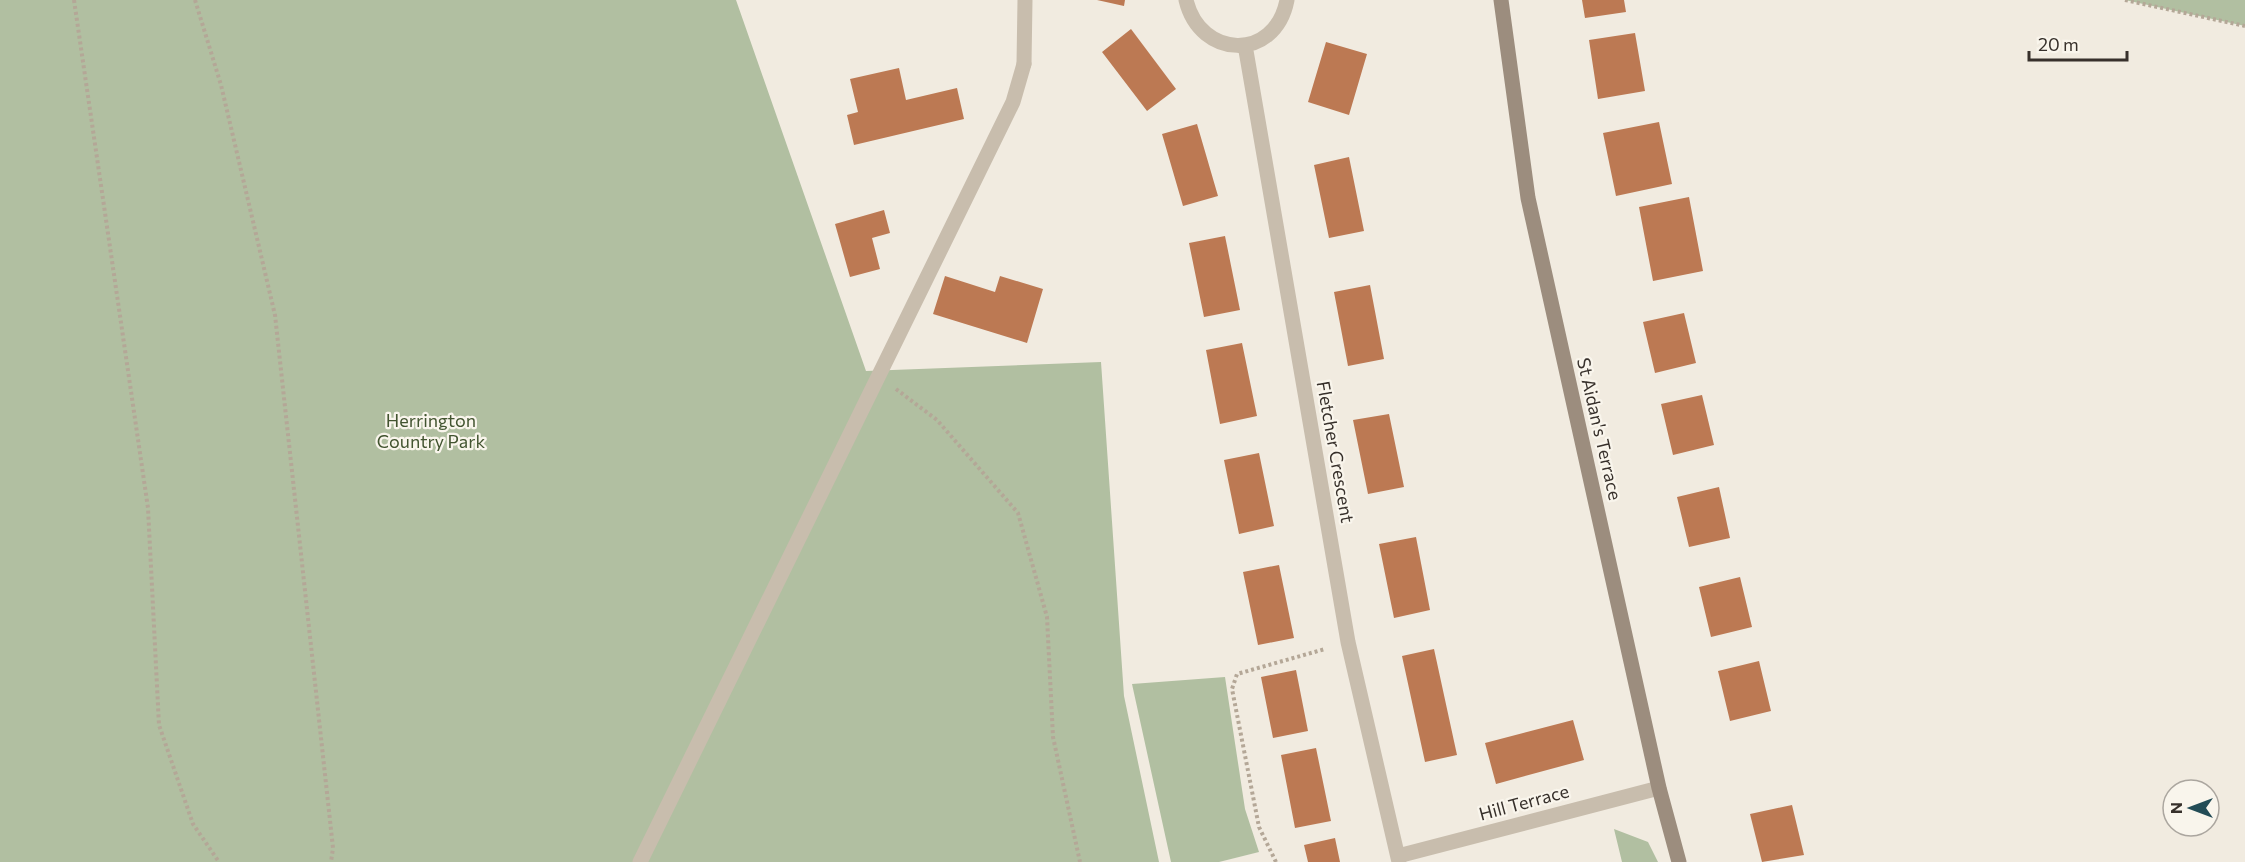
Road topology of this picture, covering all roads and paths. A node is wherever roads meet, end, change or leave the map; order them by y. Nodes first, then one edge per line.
1 (75, 0) edge
2 (195, 0) edge
3 (1025, 0) edge
4 (1186, 0) edge
5 (1287, 0) edge
6 (1501, 0) edge
7 (2125, 0) edge
8 (2245, 26) edge
9 (1245, 45) junction
10 (876, 381) junction
11 (1348, 642) junction
12 (1659, 788) junction
13 (1399, 859) edge
14 (219, 862) edge
15 (331, 862) edge
16 (640, 862) edge
17 (1080, 862) edge
18 (1276, 862) edge
19 (1679, 862) edge

1 - 14 path
2 - 15 path
3 - 10 street
4 - 9 street
5 - 9 street
6 - 12 main road, St Aidan's Terrace
7 - 8 path
9 - 11 street, Fletcher Crescent
10 - 16 street
10 - 17 path
11 - 13 street, Fletcher Crescent
11 - 18 path
12 - 13 street, Hill Terrace
12 - 19 main road, St Aidan's Terrace

